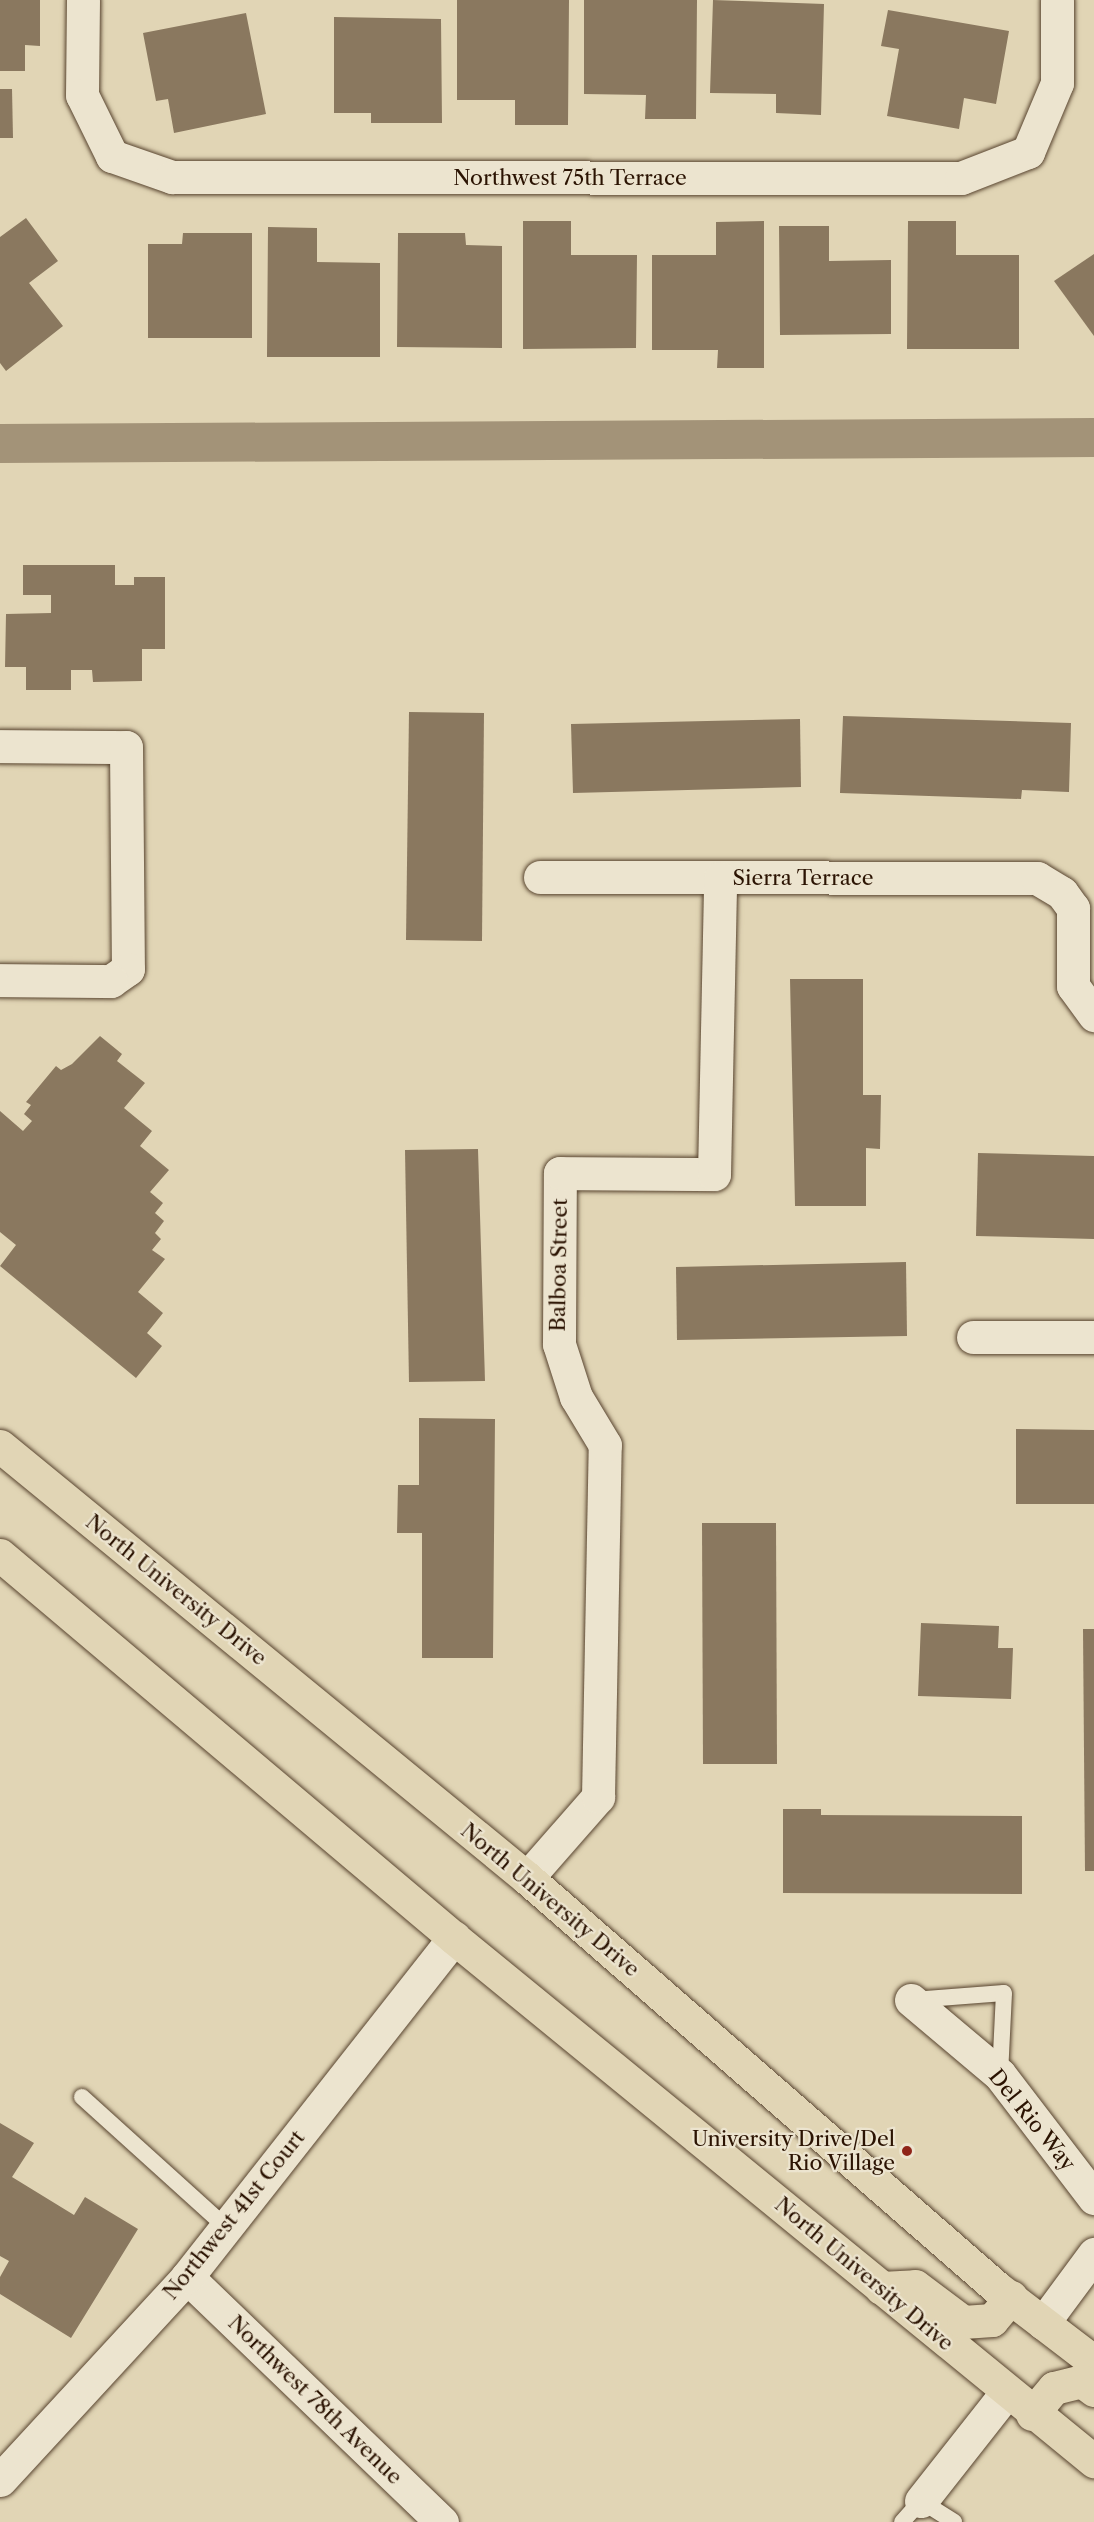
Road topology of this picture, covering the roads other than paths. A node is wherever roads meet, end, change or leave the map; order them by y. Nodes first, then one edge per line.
1 (83, 0) edge
2 (1057, 0) edge
3 (0, 746) edge
4 (540, 877) dead end
5 (720, 878) junction
6 (0, 980) edge
7 (1094, 1015) edge
8 (973, 1337) dead end
9 (1094, 1337) edge
10 (0, 1446) edge
11 (0, 1555) edge
12 (527, 1878) junction
13 (454, 1938) junction
14 (911, 2000) joint
15 (1000, 2075) junction
16 (82, 2097) dead end
17 (1094, 2198) edge
18 (227, 2228) junction
19 (1094, 2254) edge
20 (187, 2277) junction
21 (881, 2288) junction
22 (1011, 2297) junction
23 (1043, 2323) junction
24 (1094, 2362) edge
25 (1094, 2390) edge
26 (1006, 2393) junction
27 (1032, 2414) junction
28 (1094, 2460) edge
29 (0, 2480) edge
30 (912, 2511) edge
31 (442, 2522) edge
32 (954, 2522) edge

1 - 2 street, Northwest 75th Terrace
3 - 6 street
4 - 5 street, Sierra Terrace
5 - 7 street, Sierra Terrace
5 - 12 street, Balboa Street
8 - 9 street
10 - 12 main road, North University Drive
11 - 13 main road, North University Drive
12 - 22 main road, North University Drive
13 - 18 street, Northwest 41st Court
13 - 21 main road, North University Drive
14 - 15 street, Del Rio Way
14 - 15 lane
15 - 17 street, Del Rio Way
16 - 18 lane
18 - 20 street, Northwest 41st Court
19 - 23 street
20 - 29 street, Northwest 41st Court
20 - 31 street, Northwest 78th Avenue
21 - 22 main road
21 - 26 main road, North University Drive
22 - 23 main road, North University Drive
23 - 24 main road, North University Drive
25 - 27 main road
26 - 27 main road, North University Drive
26 - 30 street
27 - 28 main road, North University Drive
30 - 32 lane

